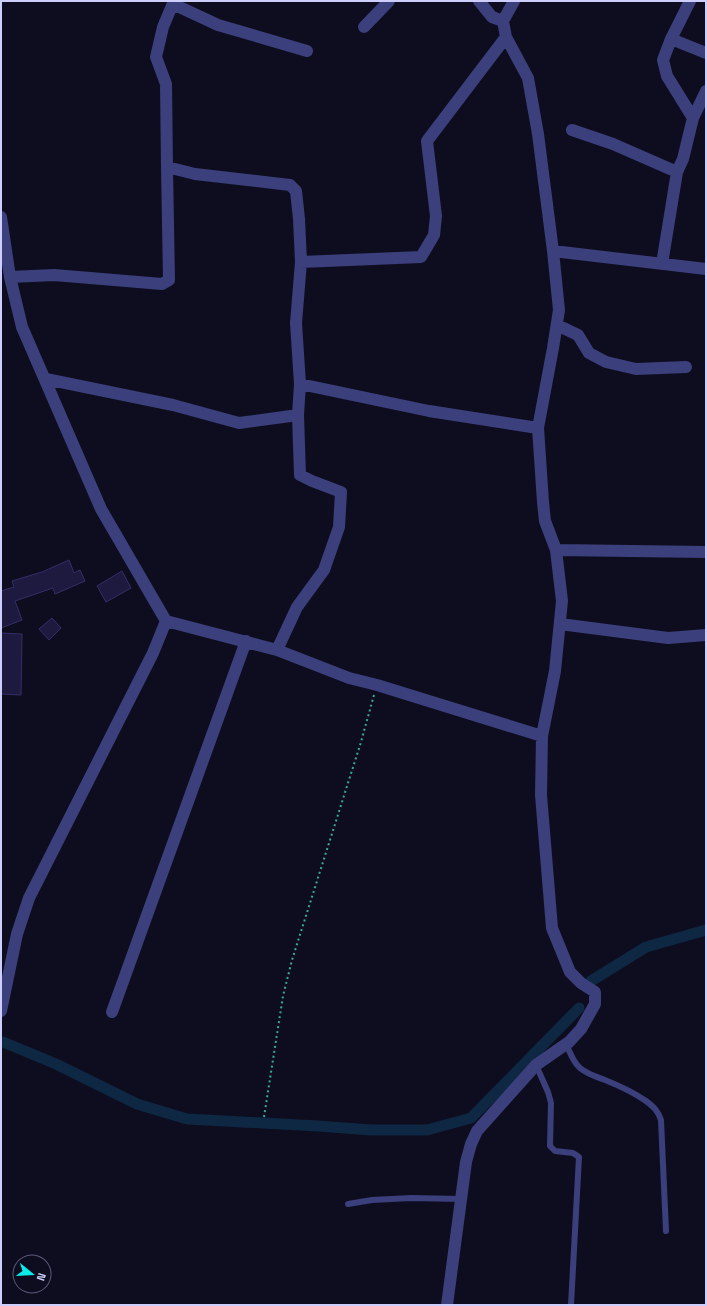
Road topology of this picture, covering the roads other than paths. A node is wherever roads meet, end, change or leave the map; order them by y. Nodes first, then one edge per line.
1 (389, 1) edge
2 (479, 1) edge
3 (514, 1) edge
4 (690, 1) edge
5 (174, 2) edge
6 (503, 21) junction
7 (364, 27) dead end
8 (506, 37) junction
9 (671, 39) junction
10 (307, 51) dead end
11 (706, 53) edge
12 (706, 91) edge
13 (693, 118) junction
14 (572, 130) dead end
15 (167, 167) junction
16 (677, 172) junction
17 (1, 217) edge
18 (553, 251) junction
19 (301, 262) junction
20 (662, 264) junction
21 (706, 269) edge
22 (10, 277) junction
23 (556, 325) junction
24 (686, 367) dead end
25 (46, 379) junction
26 (300, 384) junction
27 (298, 414) junction
28 (538, 428) junction
29 (556, 550) junction
30 (706, 552) edge
31 (166, 621) junction
32 (560, 624) junction
33 (706, 635) edge
34 (246, 641) junction
35 (277, 650) junction
36 (542, 736) junction
37 (1, 1011) edge
38 (112, 1012) dead end
39 (566, 1044) junction
40 (536, 1065) junction
41 (461, 1199) junction
42 (348, 1204) dead end
43 (666, 1231) dead end
44 (447, 1305) edge
45 (571, 1305) edge

1 - 7 street
2 - 6 street
3 - 6 street
4 - 9 street
5 - 10 street
5 - 15 street
6 - 8 street
8 - 18 street
8 - 19 street
9 - 11 street
9 - 13 street
12 - 13 street
13 - 16 street
14 - 16 street
15 - 19 street
15 - 22 street
16 - 20 street
17 - 22 street
18 - 20 street
18 - 23 street
19 - 26 street
20 - 21 street
22 - 25 street
23 - 24 street
23 - 28 street
25 - 27 street
25 - 31 street
26 - 27 street
26 - 28 street
27 - 35 street
28 - 29 street
29 - 30 street
29 - 32 street
31 - 34 street
31 - 37 street
32 - 33 street
32 - 36 street
34 - 35 street
34 - 38 street
35 - 36 street
36 - 39 street
39 - 40 street
39 - 43 lane
40 - 41 street
40 - 45 lane
41 - 42 lane
41 - 44 street

